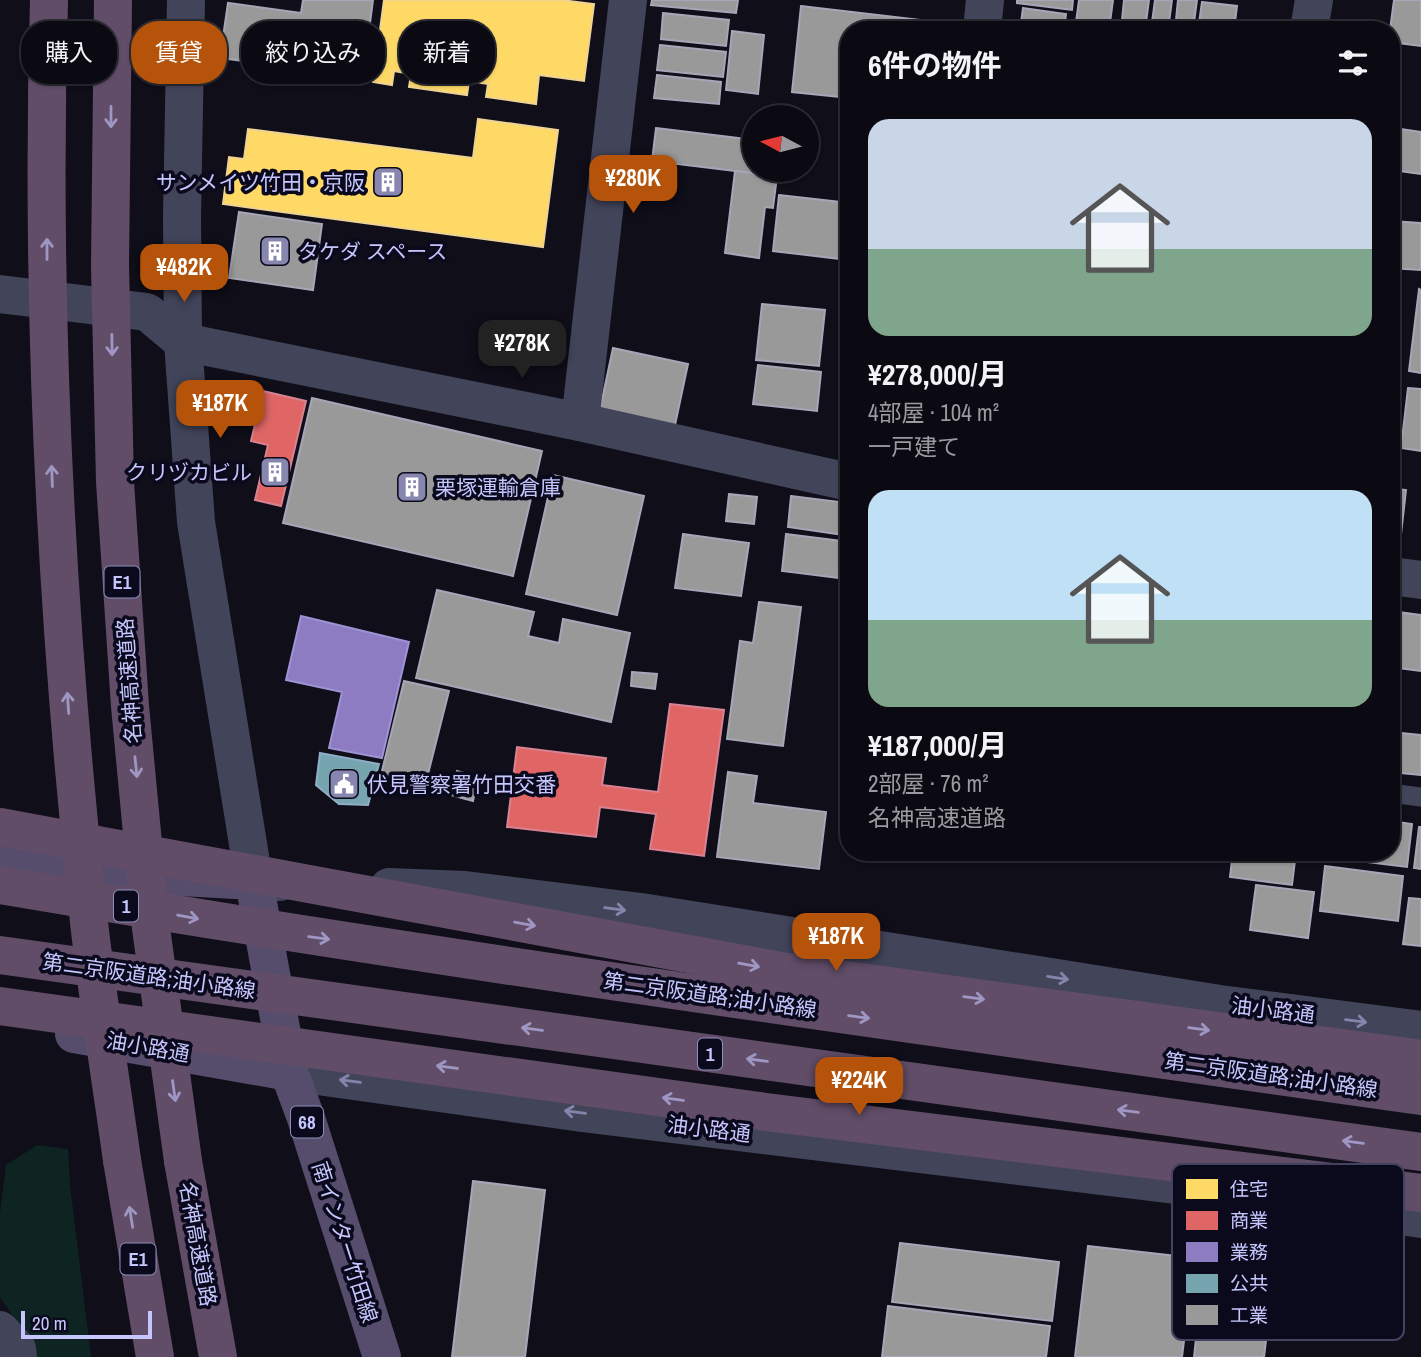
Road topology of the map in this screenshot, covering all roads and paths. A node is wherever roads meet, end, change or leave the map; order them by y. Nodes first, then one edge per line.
1 (49, 0) edge
2 (113, 0) edge
3 (186, 0) edge
4 (628, 0) edge
5 (985, 0) edge
6 (1314, 0) edge
7 (983, 21) edge
8 (1310, 21) edge
9 (0, 293) edge
10 (183, 342) junction
11 (580, 422) junction
12 (840, 480) edge
13 (1400, 577) edge
14 (1421, 580) edge
15 (1400, 794) edge
16 (1421, 797) edge
17 (0, 827) edge
18 (0, 863) edge
19 (254, 881) junction
20 (0, 885) edge
21 (0, 955) edge
22 (0, 1006) edge
23 (0, 1021) edge
24 (1421, 1030) edge
25 (1421, 1059) edge
26 (289, 1072) junction
27 (1421, 1096) edge
28 (1421, 1152) edge
29 (1187, 1164) edge
30 (1172, 1185) edge
31 (0, 1329) edge
32 (218, 1354) edge
33 (18, 1357) edge
34 (155, 1357) edge
35 (383, 1357) edge

34 -> 1 highway, E1, bridge
2 -> 32 highway, 名神高速道路 / E1, bridge
3 - 10 street
4 - 11 street
5 - 7 street
6 - 8 street
9 - 10 street
10 - 11 street
10 - 19 street
11 - 12 street
13 - 14 street
15 - 16 lane
17 -> 25 highway, bridge
18 - 19 main road, 油小路通
19 -> 24 street, 油小路通
19 - 26 main road, 南インター竹田線 / 68
20 -> 27 highway, 第二京阪道路;油小路線 / 1, bridge
28 -> 21 highway, 第二京阪道路;油小路線 / 1, bridge
29 -> 22 highway, bridge
23 - 26 main road, 油小路通
30 -> 26 street, 油小路通
26 - 35 main road, 南インター竹田線 / 68
31 - 33 street

